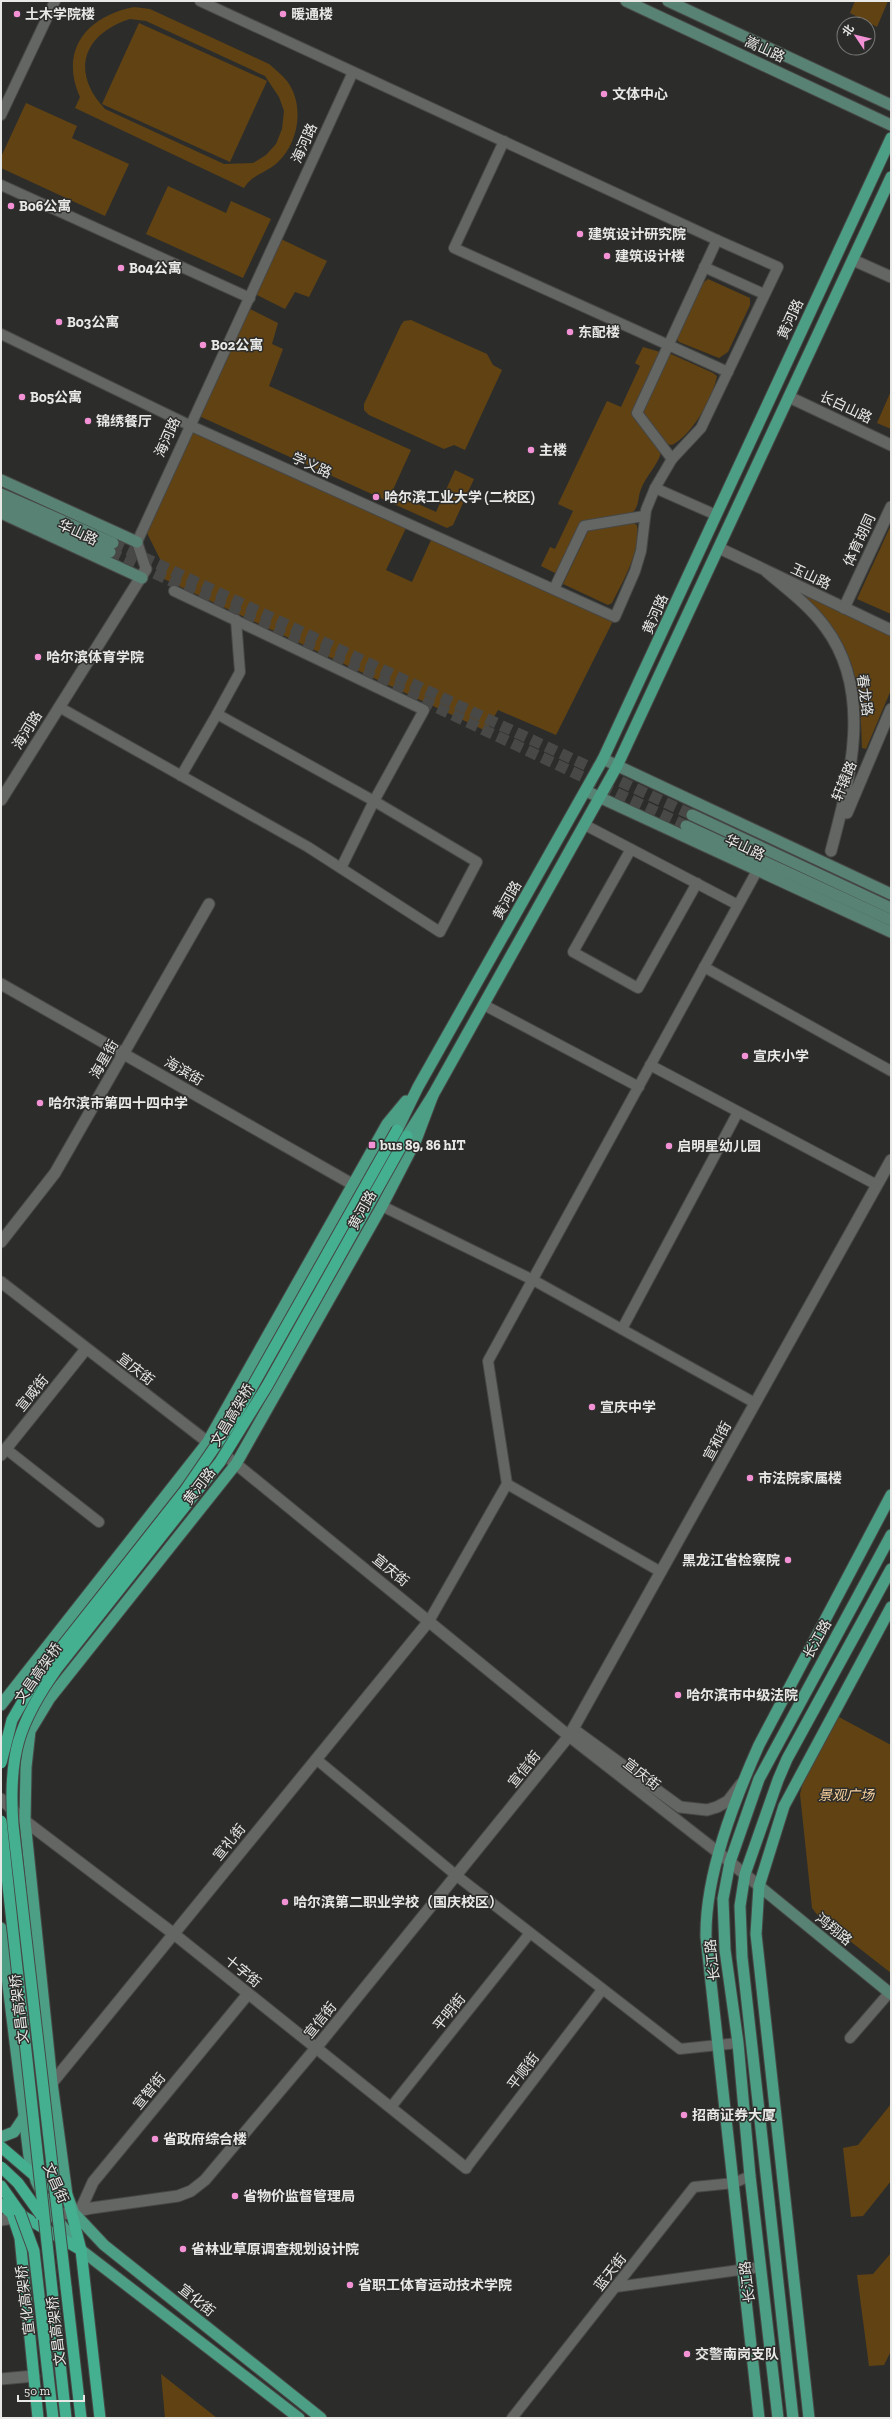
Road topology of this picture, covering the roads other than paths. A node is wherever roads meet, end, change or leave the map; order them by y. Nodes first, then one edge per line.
1 (55, 1) edge
2 (200, 1) edge
3 (626, 1) edge
4 (668, 1) edge
5 (352, 72) junction
6 (891, 105) edge
7 (1, 115) edge
8 (891, 125) edge
9 (891, 138) edge
10 (504, 142) junction
11 (891, 177) edge
12 (1, 185) edge
13 (717, 240) junction
14 (852, 260) junction
15 (704, 268) junction
16 (891, 277) edge
17 (764, 294) junction
18 (250, 298) junction
19 (1, 334) edge
20 (668, 345) junction
21 (728, 372) junction
22 (789, 397) junction
23 (189, 425) junction
24 (891, 445) edge
25 (672, 459) junction
26 (1, 480) edge
27 (655, 488) junction
28 (1, 494) edge
29 (1, 503) edge
30 (891, 507) edge
31 (1, 513) edge
32 (716, 515) junction
33 (644, 516) junction
34 (137, 542) junction
35 (719, 548) junction
36 (768, 572) junction
37 (144, 574) junction
38 (554, 589) junction
39 (174, 591) dead end
40 (844, 608) junction
41 (236, 620) junction
42 (891, 630) edge
43 (59, 707) junction
44 (891, 709) edge
45 (217, 714) junction
46 (603, 759) junction
47 (617, 766) junction
48 (181, 776) junction
49 (586, 791) junction
50 (600, 798) junction
51 (1, 800) edge
52 (374, 801) junction
53 (692, 815) tunnel mouth
54 (585, 825) junction
55 (686, 826) tunnel mouth
56 (631, 849) junction
57 (831, 850) junction
58 (825, 864) junction
59 (341, 868) junction
60 (758, 869) junction
61 (697, 883) junction
62 (891, 894) edge
63 (209, 904) dead end
64 (738, 905) junction
65 (891, 908) edge
66 (891, 920) edge
67 (891, 932) edge
68 (704, 967) junction
69 (1, 984) edge
70 (484, 1005) junction
71 (125, 1054) junction
72 (650, 1065) junction
73 (891, 1070) edge
74 (418, 1087) junction
75 (639, 1087) junction
76 (433, 1096) junction
77 (738, 1112) junction
78 (397, 1130) joint
79 (407, 1136) joint
80 (891, 1160) edge
81 (352, 1184) junction
82 (877, 1185) junction
83 (382, 1206) junction
84 (1, 1242) edge
85 (533, 1280) junction
86 (1, 1282) edge
87 (622, 1329) junction
88 (86, 1349) junction
89 (756, 1403) junction
90 (207, 1443) junction
91 (3, 1452) edge
92 (236, 1464) junction
93 (507, 1484) junction
94 (891, 1495) edge
95 (99, 1522) dead end
96 (891, 1535) edge
97 (891, 1569) edge
98 (661, 1572) junction
99 (891, 1607) edge
100 (429, 1621) junction
101 (1, 1705) edge
102 (571, 1733) junction
103 (316, 1758) junction
104 (1, 1763) edge
105 (742, 1782) junction
106 (1, 1799) edge
107 (25, 1820) junction
108 (1, 1821) edge
109 (720, 1853) junction
110 (730, 1862) junction
111 (745, 1874) junction
112 (456, 1876) junction
113 (759, 1886) junction
114 (1, 1928) edge
115 (530, 1933) junction
116 (174, 1934) junction
117 (602, 1990) junction
118 (890, 1993) edge
119 (248, 1994) junction
120 (850, 2038) dead end
121 (738, 2043) junction
122 (719, 2045) junction
123 (316, 2048) junction
124 (52, 2083) junction
125 (391, 2107) junction
126 (24, 2117) junction
127 (1, 2137) edge
128 (1, 2147) edge
129 (1, 2167) edge
130 (466, 2168) joint
131 (34, 2175) junction
132 (750, 2176) junction
133 (734, 2183) junction
134 (1, 2186) edge
135 (67, 2195) junction
136 (3, 2205) edge
137 (75, 2212) junction
138 (55, 2216) junction
139 (14, 2218) junction
140 (1, 2220) edge
141 (30, 2220) junction
142 (81, 2250) junction
143 (761, 2267) junction
144 (742, 2270) junction
145 (66, 2287) junction
146 (616, 2287) junction
147 (34, 2376) junction
148 (1, 2379) edge
149 (38, 2418) edge
150 (54, 2418) edge
151 (66, 2418) edge
152 (81, 2418) edge
153 (100, 2418) edge
154 (299, 2418) edge
155 (321, 2418) edge
156 (512, 2418) edge
157 (759, 2418) edge
158 (778, 2418) edge
159 (793, 2418) edge
160 (809, 2418) edge

1 - 7 street
2 - 5 street
3 - 8 main road, 嵩山路
4 - 6 main road, 嵩山路
5 - 10 street
5 - 18 street, 海河路
9 - 32 main road, 黄河路
10 - 13 street
10 - 20 street
11 - 14 main road, 黄河路
12 - 18 street
13 - 15 street
13 - 17 street
14 - 16 street
14 - 22 main road, 黄河路
15 - 17 street
15 - 20 street
17 - 21 street
18 - 23 street, 海河路
19 - 23 street, 学义路
20 - 21 street
20 - 25 street
21 - 25 street
22 - 24 street, 长白山路
22 - 35 main road, 黄河路
23 - 34 street, 海河路
23 - 38 street, 学义路
25 - 27 street
26 - 34 main road
27 - 32 street
27 - 33 street
28 - 29 main road, 华山路
30 - 40 street, 体育胡同
31 - 37 main road, 华山路
32 - 46 main road, 黄河路
33 - 38 street
33 - 38 street, 学义路
34 - 37 street
35 - 36 street, 玉山路
35 - 47 main road, 黄河路
36 - 40 street, 玉山路
36 - 57 street, 春龙路
37 - 43 street, 海河路
39 - 41 street
40 - 42 street, 玉山路
41 - 45 street
41 - 52 street
43 - 48 street
43 - 51 street, 海河路
44 - 57 street, 轩辕路
45 - 48 street
45 - 52 street
46 - 47 main road, 华山路
46 - 49 main road, 黄河路
47 - 50 main road, 黄河路
47 - 58 main road, 华山路
48 - 59 street
49 - 50 main road, 华山路
49 - 74 main road, 黄河路
50 - 54 main road, 黄河路
50 - 60 main road, 华山路
52 - 59 street
52 - 59 street
53 - 65 main road
54 - 56 street
54 - 70 main road, 黄河路
55 - 66 main road
56 - 61 street
56 - 61 street
57 - 58 street, 轩辕路
58 - 62 main road, 华山路
60 - 64 street
60 - 67 main road, 华山路
61 - 64 street
63 - 71 street, 海星街
64 - 68 street
68 - 72 street
68 - 73 street
69 - 71 street, 海滨街
70 - 75 street
70 - 76 main road, 黄河路
71 - 81 street, 海滨街
71 - 84 street, 海星街
72 - 75 street
72 - 77 street
74 - 78 main road, 黄河路
74 - 81 main road, 黄河路
75 - 85 street
76 - 79 main road, 黄河路
76 - 83 main road, 黄河路
77 - 82 street
77 - 87 street
78 - 104 highway, 文昌高架桥, bridge
79 - 145 highway, 文昌高架桥, bridge
80 - 82 street, 宣和街
81 - 90 main road, 黄河路
82 - 89 street, 宣和街
83 - 85 street
83 - 92 main road, 黄河路
85 - 87 street
85 - 93 street
86 - 88 street, 宣庆街
87 - 89 street
88 - 90 street, 宣庆街
88 - 91 street, 宣威街
89 - 98 street, 宣和街
90 - 92 street, 宣庆街
90 - 101 main road, 黄河路
91 - 95 street
92 - 100 street, 宣庆街
92 - 107 main road, 黄河路
93 - 98 street
93 - 100 street
94 - 105 main road
96 - 110 main road, 长江路
97 - 111 main road
98 - 102 street, 宣和街
99 - 113 main road
100 - 102 street, 宣庆街
100 - 103 street, 宣礼街
102 - 105 street
102 - 109 street, 宣庆街
102 - 112 street, 宣信街
103 - 112 street
103 - 116 street, 宣礼街
105 - 109 main road
106 - 107 street, 十字街
107 - 116 street, 十字街
107 - 124 main road
108 - 151 highway, 文昌高架桥, bridge
109 - 110 street, 宣庆街
109 - 122 main road
110 - 111 street, 宣庆街
110 - 121 main road, 长江路
111 - 113 street, 宣庆街
111 - 159 main road
112 - 115 street
112 - 123 street, 宣信街
113 - 118 main road, 鸿翔路
113 - 160 main road
114 - 126 main road, 文昌街
115 - 117 street
115 - 125 street, 平明街
116 - 119 street, 十字街
116 - 124 street, 宣礼街
117 - 122 street
117 - 130 street, 平顺街
118 - 120 street
119 - 123 street, 十字街
119 - 137 street, 宣智街
121 - 122 street
121 - 132 main road, 长江路
122 - 133 main road
123 - 125 street, 十字街
123 - 137 street, 宣信街
124 - 135 main road
125 - 130 street, 十字街
126 - 127 main road
126 - 131 main road, 文昌街
128 - 131 highway
129 - 145 highway, bridge
131 - 135 highway
131 - 138 main road, 文昌街
132 - 133 street, 蓝天街
132 - 143 main road, 长江路
133 - 144 main road
133 - 146 street, 蓝天街
134 - 150 highway, 宣化高架桥, bridge
135 - 137 highway
136 - 139 highway
136 - 141 highway
137 - 138 street, 宣信街
137 - 142 highway
137 - 155 main road, 宣化街
138 - 141 street, 宣信街
138 - 142 main road, 文昌街
139 - 140 street
139 - 147 highway
141 - 142 highway
142 - 153 highway
142 - 154 main road
143 - 144 street
143 - 158 main road, 长江路
144 - 146 street
144 - 157 main road
145 - 152 highway, 文昌高架桥
146 - 156 street, 蓝天街
147 - 148 street
147 - 149 highway

